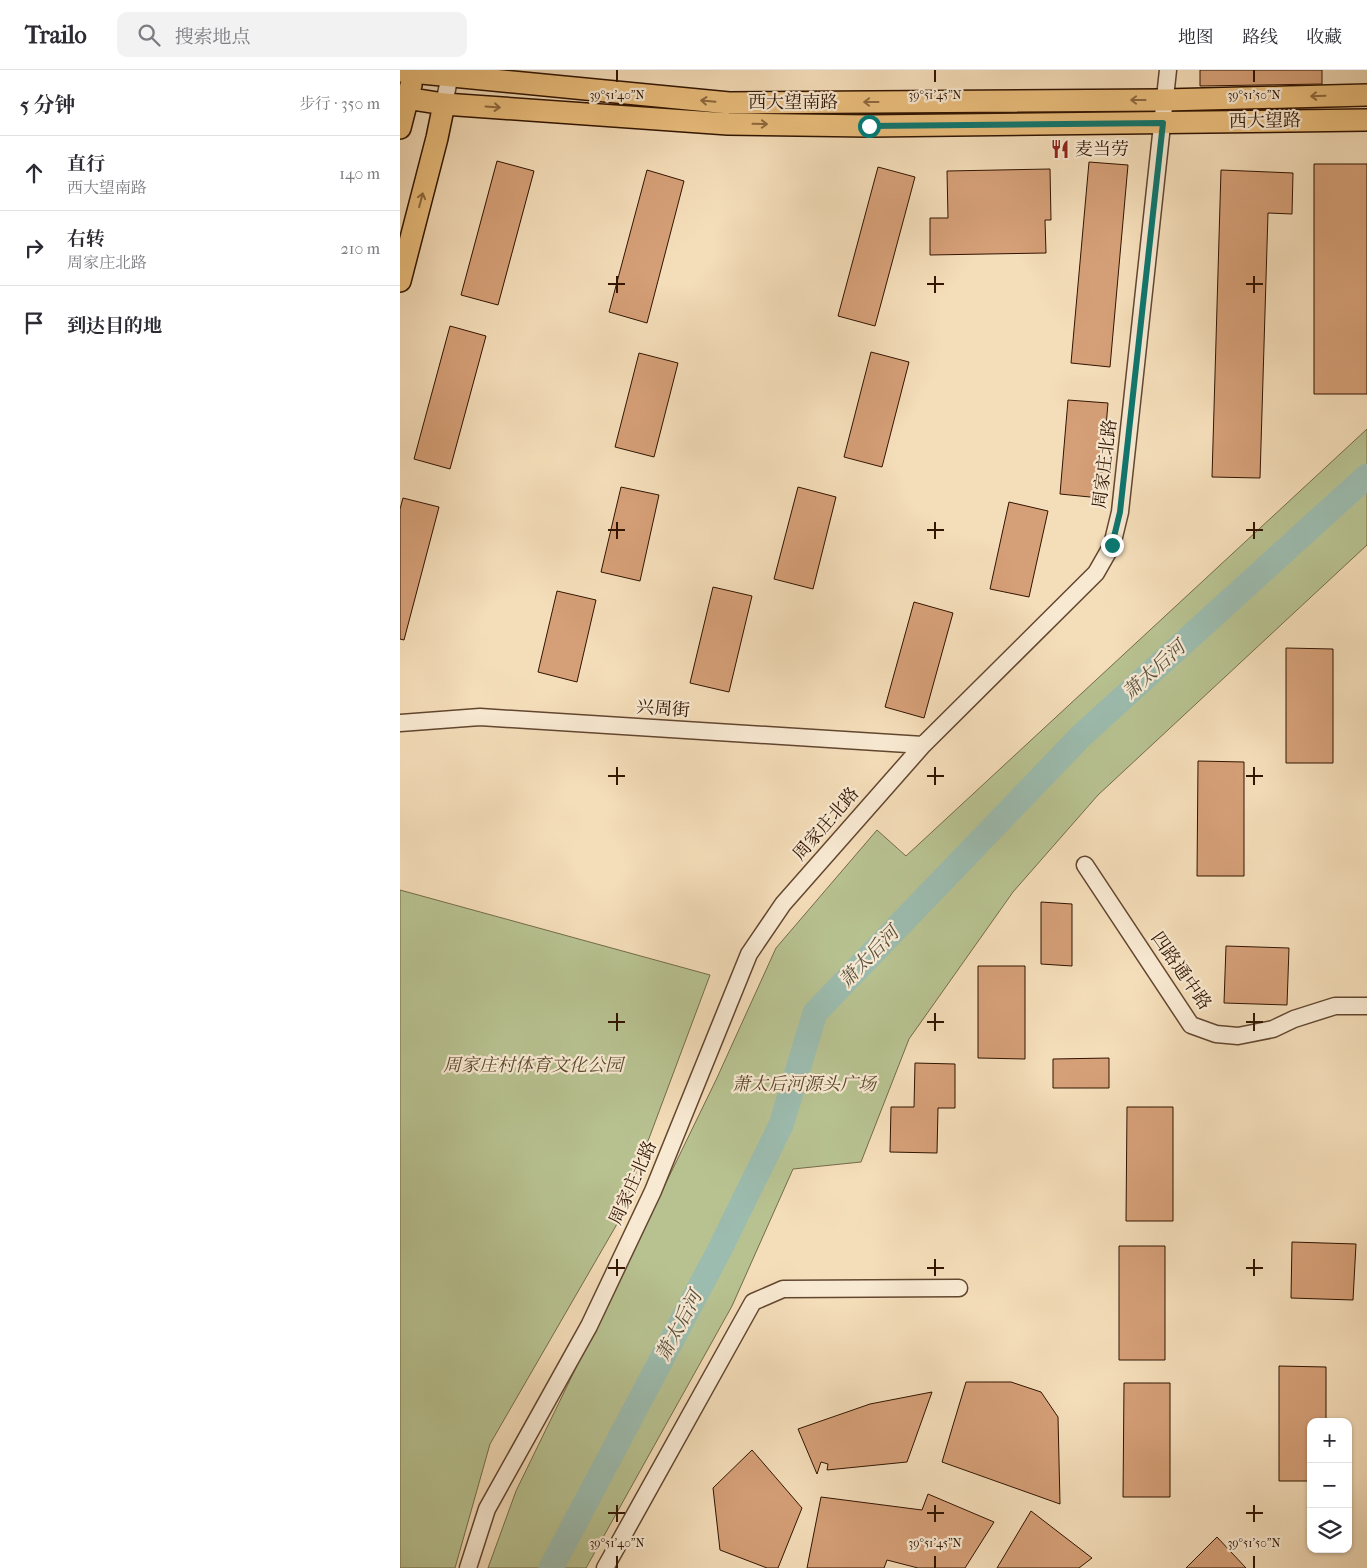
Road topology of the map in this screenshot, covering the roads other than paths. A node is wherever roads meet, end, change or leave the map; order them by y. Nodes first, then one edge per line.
1 (1168, 70) edge
2 (409, 71) edge
3 (450, 73) edge
4 (1367, 95) edge
5 (404, 98) edge
6 (1165, 100) junction
7 (444, 104) junction
8 (1367, 120) edge
9 (1163, 123) junction
10 (400, 128) edge
11 (400, 281) edge
12 (400, 724) edge
13 (923, 745) junction
14 (1084, 864) dead end
15 (1367, 1006) edge
16 (959, 1288) dead end
17 (468, 1568) edge
18 (605, 1568) edge

1 - 6 street, 周家庄北路
2 - 3 main road, 西大望南路
2 - 5 main road
6 -> 3 main road, 西大望南路
3 - 7 street
4 -> 6 main road, 西大望南路
5 - 7 main road, 西大望南路
5 - 10 main road
6 - 9 street, 周家庄北路
7 -> 9 main road, 西大望南路
11 -> 7 main road
8 - 9 main road, 西大望路
9 - 13 street, 周家庄北路
12 - 13 street, 兴周街
13 - 17 street, 周家庄北路
14 - 15 street, 四路通中路
16 - 18 street

